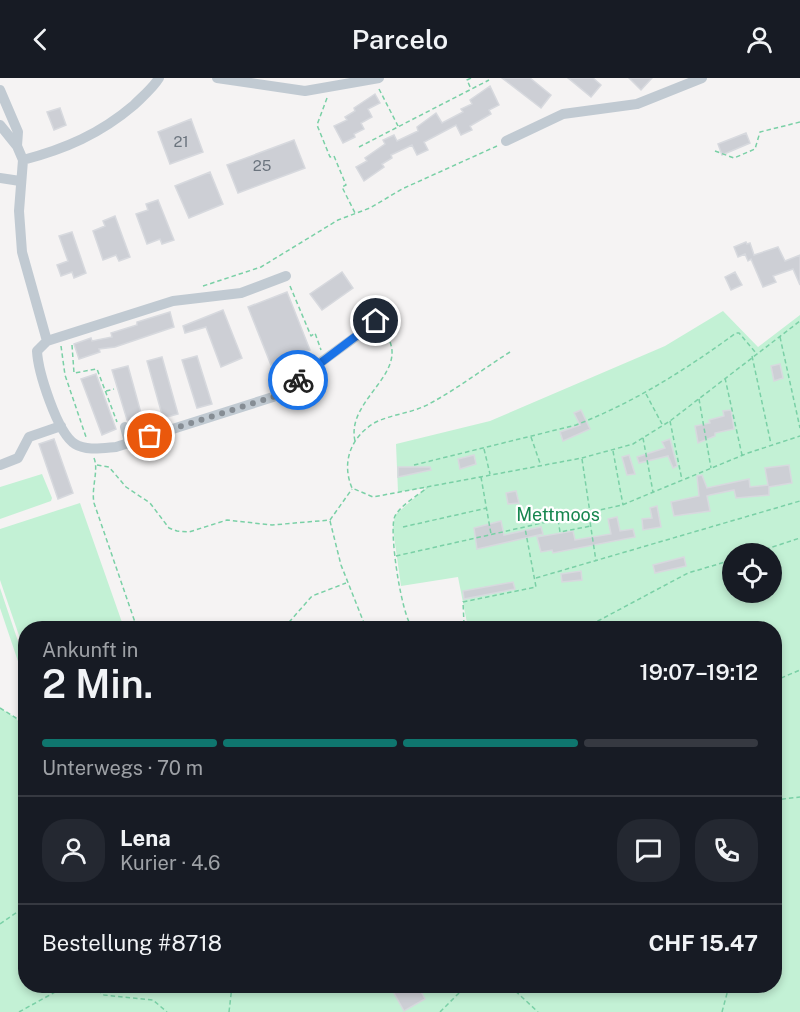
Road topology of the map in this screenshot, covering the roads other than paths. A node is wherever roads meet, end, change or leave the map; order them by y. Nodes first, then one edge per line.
1 (159, 78) edge
2 (218, 78) edge
3 (702, 78) edge
4 (378, 82) edge
5 (0, 90) edge
6 (0, 125) edge
7 (506, 141) road end
8 (16, 146) junction
9 (22, 160) junction
10 (0, 178) edge
11 (20, 181) junction
12 (286, 276) road end
13 (376, 321) road end
14 (47, 340) junction
15 (61, 426) junction
16 (121, 426) road end
17 (129, 442) junction
18 (0, 465) edge

1 - 9 street
2 - 4 street
3 - 7 street
5 - 8 street
6 - 8 street
8 - 9 street
9 - 11 street
10 - 11 street
11 - 14 street
12 - 14 street
13 - 17 street
14 - 15 street
15 - 17 street
15 - 18 street
16 - 17 street

